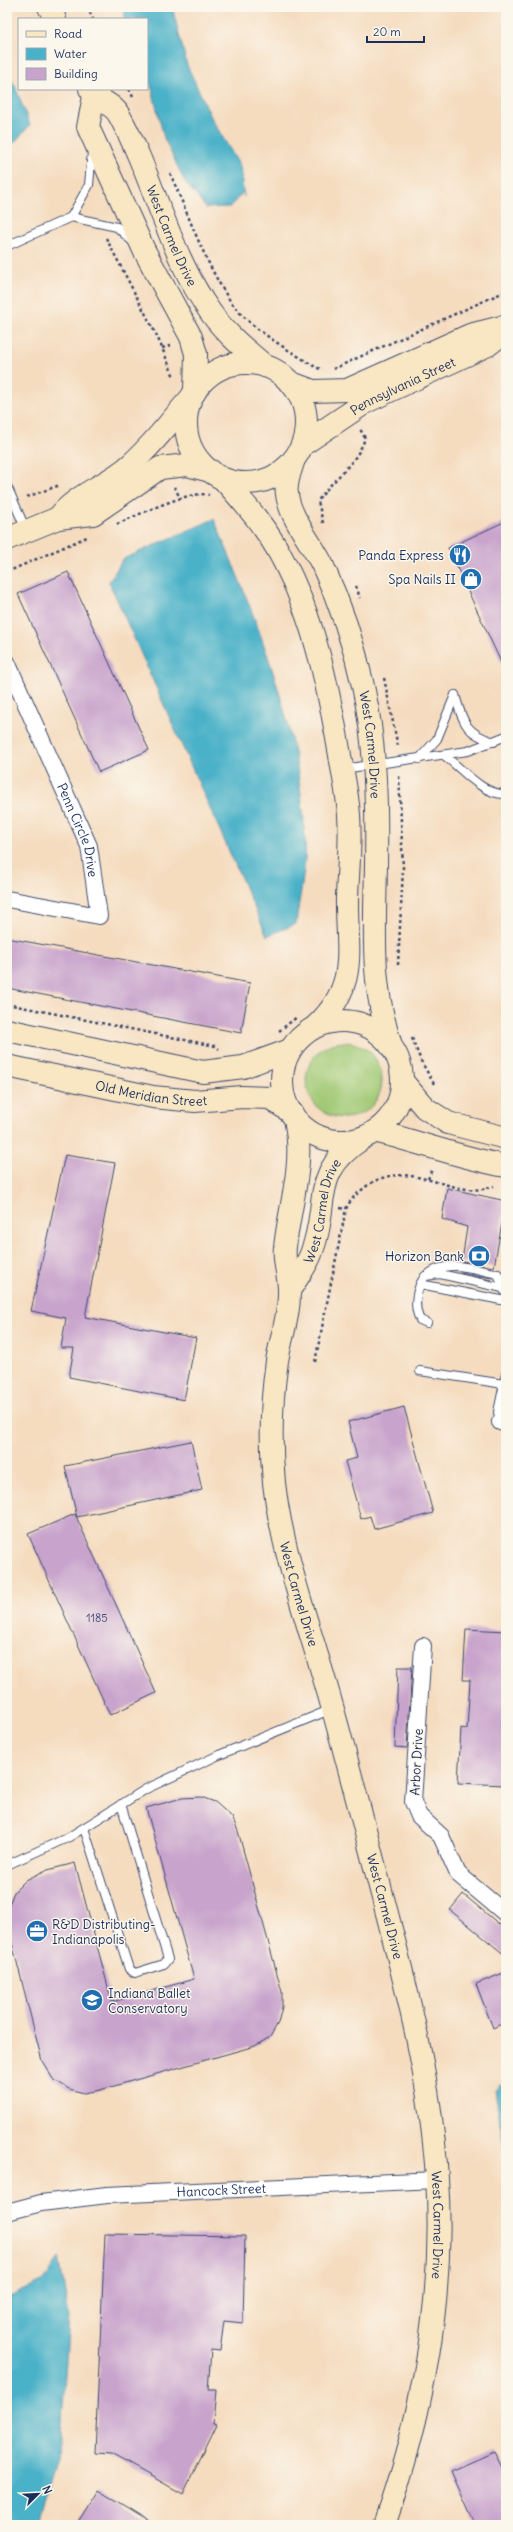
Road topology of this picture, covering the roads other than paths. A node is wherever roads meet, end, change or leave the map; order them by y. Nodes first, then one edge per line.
1 (49, 7) edge
2 (54, 18) edge
3 (92, 93) edge
4 (92, 136) junction
5 (71, 217) junction
6 (7, 246) edge
7 (144, 250) junction
8 (506, 326) edge
9 (506, 332) edge
10 (266, 366) junction
11 (289, 382) junction
12 (194, 395) junction
13 (298, 452) junction
14 (217, 475) junction
15 (7, 486) edge
16 (58, 518) junction
17 (17, 535) edge
18 (7, 662) edge
19 (506, 736) edge
20 (494, 742) junction
21 (445, 756) junction
22 (418, 759) junction
23 (374, 764) junction
24 (343, 769) junction
25 (506, 794) edge
26 (7, 899) edge
27 (309, 1019) junction
28 (7, 1030) edge
29 (391, 1045) junction
30 (290, 1050) junction
31 (7, 1066) edge
32 (402, 1082) junction
33 (294, 1116) junction
34 (369, 1134) junction
35 (506, 1138) edge
36 (503, 1175) edge
37 (425, 1276) junction
38 (420, 1284) junction
39 (290, 1291) junction
40 (505, 1291) edge
41 (506, 1301) edge
42 (427, 1323) dead end
43 (420, 1371) dead end
44 (506, 1374) edge
45 (504, 1384) junction
46 (503, 1423) edge
47 (423, 1646) dead end
48 (333, 1709) junction
49 (121, 1804) junction
50 (84, 1828) junction
51 (7, 1865) edge
52 (506, 1914) edge
53 (438, 2180) junction
54 (7, 2212) edge
55 (384, 2525) edge

1 - 2 street
3 - 4 street, West Carmel Drive
3 - 10 street, West Carmel Drive
4 - 5 lane
4 - 7 street, West Carmel Drive
5 - 6 lane
5 - 7 lane
7 - 12 street, West Carmel Drive
8 - 11 street, Pennsylvania Street
9 - 13 street, Pennsylvania Street
10 - 11 street
10 - 12 street
11 - 13 street
12 - 14 street
12 - 16 street
13 - 14 street
13 - 23 street, West Carmel Drive
14 - 16 street
14 - 24 street, West Carmel Drive
15 - 17 lane
16 - 17 street
18 - 26 street, Penn Circle Drive
19 - 20 lane
20 - 21 lane
20 - 22 lane
21 - 22 lane
21 - 25 lane
22 - 23 lane
23 - 24 lane
23 - 29 street, West Carmel Drive
24 - 27 street, West Carmel Drive
27 - 29 street
27 - 30 street
28 - 30 street, Old Meridian Street
29 - 32 street
30 - 33 street
31 - 33 street, Old Meridian Street
32 - 34 street
32 - 35 street
33 - 34 street
33 - 39 street, West Carmel Drive
34 - 36 street
34 - 39 street, West Carmel Drive
37 - 38 lane
37 - 40 lane
37 - 40 lane
38 - 41 lane
38 - 42 lane
39 - 48 street, West Carmel Drive
43 - 45 lane
44 - 45 lane
45 - 46 lane
47 - 52 street, Arbor Drive
48 - 49 lane
48 - 53 street, West Carmel Drive
49 - 50 lane
49 - 50 lane
50 - 51 lane
53 - 54 street, Hancock Street
53 - 55 street, West Carmel Drive

